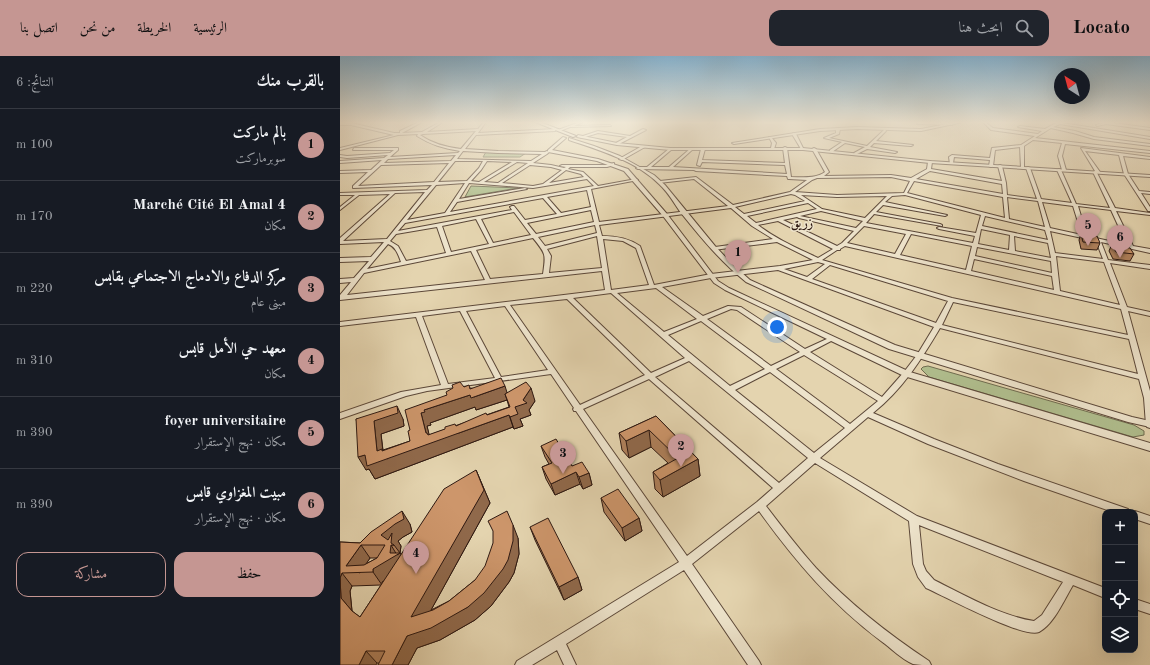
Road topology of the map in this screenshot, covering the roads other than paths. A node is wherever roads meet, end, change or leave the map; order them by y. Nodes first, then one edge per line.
1 (395, 150) edge
2 (461, 150) edge
3 (479, 150) edge
4 (601, 150) edge
5 (637, 150) edge
6 (668, 150) edge
7 (689, 150) edge
8 (703, 150) edge
9 (785, 150) edge
10 (815, 150) edge
11 (826, 150) edge
12 (862, 150) edge
13 (884, 150) edge
14 (993, 150) edge
15 (1023, 150) edge
16 (1063, 150) edge
17 (1082, 150) edge
18 (1085, 150) edge
19 (1136, 150) edge
20 (831, 151) joint
21 (548, 152) junction
22 (895, 152) dead end
23 (1150, 152) edge
24 (391, 154) junction
25 (458, 154) junction
26 (855, 154) junction
27 (340, 155) edge
28 (1120, 155) junction
29 (347, 157) junction
30 (590, 158) junction
31 (992, 158) junction
32 (1150, 158) edge
33 (386, 159) junction
34 (621, 159) junction
35 (486, 160) junction
36 (453, 161) junction
37 (518, 161) junction
38 (701, 161) junction
39 (340, 162) edge
40 (930, 162) junction
41 (532, 163) junction
42 (951, 163) junction
43 (380, 164) junction
44 (613, 164) junction
45 (788, 164) junction
46 (551, 166) junction
47 (570, 166) junction
48 (580, 166) junction
49 (991, 166) junction
50 (1000, 166) junction
51 (649, 167) junction
52 (638, 168) junction
53 (670, 168) junction
54 (1026, 168) junction
55 (565, 169) junction
56 (696, 169) junction
57 (929, 170) junction
58 (1061, 170) junction
59 (373, 171) junction
60 (340, 172) edge
61 (1096, 172) junction
62 (582, 173) junction
63 (1126, 174) junction
64 (789, 175) junction
65 (1150, 176) edge
66 (816, 177) junction
67 (588, 178) junction
68 (695, 178) junction
69 (811, 179) junction
70 (913, 179) junction
71 (636, 180) junction
72 (468, 182) junction
73 (660, 182) junction
74 (480, 183) junction
75 (1004, 183) junction
76 (434, 184) junction
77 (499, 184) junction
78 (533, 187) junction
79 (541, 187) junction
80 (597, 187) junction
81 (590, 189) junction
82 (428, 191) junction
83 (1139, 192) junction
84 (393, 193) junction
85 (1150, 193) edge
86 (340, 194) edge
87 (794, 194) junction
88 (905, 194) junction
89 (358, 195) junction
90 (890, 195) junction
91 (1006, 196) junction
92 (546, 197) junction
93 (456, 201) junction
94 (1040, 201) junction
95 (807, 202) junction
96 (509, 203) junction
97 (882, 203) junction
98 (1076, 205) junction
99 (949, 206) junction
100 (731, 207) junction
101 (340, 208) edge
102 (594, 208) junction
103 (1114, 209) junction
104 (821, 210) junction
105 (1150, 210) edge
106 (514, 211) junction
107 (684, 212) junction
108 (874, 213) junction
109 (665, 214) junction
110 (983, 214) junction
111 (1150, 214) edge
112 (446, 215) junction
113 (560, 215) junction
114 (945, 215) junction
115 (743, 216) junction
116 (796, 216) junction
117 (478, 218) junction
118 (779, 220) junction
119 (1007, 220) junction
120 (403, 222) junction
121 (523, 222) junction
122 (865, 222) junction
123 (597, 224) junction
124 (439, 225) junction
125 (754, 225) junction
126 (979, 226) junction
127 (940, 227) junction
128 (1047, 229) junction
129 (857, 230) junction
130 (395, 233) junction
131 (909, 233) junction
132 (977, 234) junction
133 (1012, 234) junction
134 (534, 236) junction
135 (600, 236) junction
136 (935, 237) junction
137 (1085, 237) junction
138 (778, 240) junction
139 (1098, 240) junction
140 (388, 241) junction
141 (340, 242) edge
142 (1050, 242) junction
143 (844, 244) junction
144 (974, 244) junction
145 (492, 245) junction
146 (1131, 247) junction
147 (544, 248) junction
148 (473, 249) junction
149 (715, 249) junction
150 (838, 249) junction
151 (1150, 251) edge
152 (1012, 252) junction
153 (449, 254) junction
154 (897, 256) junction
155 (971, 257) junction
156 (1053, 257) junction
157 (373, 259) junction
158 (340, 260) edge
159 (818, 260) junction
160 (1107, 262) junction
161 (404, 263) junction
162 (830, 263) junction
163 (1150, 267) edge
164 (780, 268) junction
165 (604, 269) junction
166 (968, 271) junction
167 (362, 272) junction
168 (737, 272) junction
169 (546, 275) junction
170 (1055, 275) junction
171 (711, 276) junction
172 (808, 279) junction
173 (356, 280) junction
174 (340, 281) edge
175 (488, 281) junction
176 (654, 287) junction
177 (610, 292) junction
178 (1057, 292) junction
179 (569, 297) junction
180 (341, 298) edge
181 (951, 300) junction
182 (507, 305) junction
183 (1124, 308) junction
184 (462, 310) junction
185 (1150, 314) edge
186 (418, 315) junction
187 (700, 319) junction
188 (340, 324) edge
189 (938, 326) junction
190 (663, 334) junction
191 (1132, 338) junction
192 (831, 339) junction
193 (804, 352) junction
194 (920, 356) junction
195 (690, 358) junction
196 (770, 369) junction
197 (553, 372) junction
198 (907, 374) junction
199 (650, 376) junction
200 (1142, 377) junction
201 (499, 379) junction
202 (445, 386) junction
203 (729, 390) junction
204 (883, 402) junction
205 (577, 408) junction
206 (868, 414) junction
207 (340, 416) edge
208 (1150, 424) edge
209 (851, 428) junction
210 (1150, 447) edge
211 (814, 458) junction
212 (778, 488) junction
213 (760, 505) junction
214 (1116, 509) edge
215 (1138, 516) edge
216 (914, 520) junction
217 (1150, 520) edge
218 (686, 563) junction
219 (1070, 580) junction
220 (1102, 592) edge
221 (1138, 605) edge
222 (1150, 609) edge
223 (559, 642) junction
224 (520, 665) edge
225 (570, 665) edge
226 (755, 665) edge
227 (925, 665) edge

1 - 24 street
2 - 25 street
3 - 21 street
4 - 34 street
5 - 34 street
6 - 51 street
7 - 53 street
8 - 38 street
9 - 45 street
10 - 66 street
11 - 20 street
12 - 26 street
13 - 22 street
14 - 31 street
15 - 54 street
16 - 58 street
17 - 61 street
18 - 28 street
19 - 23 street
20 - 26 street
21 - 30 street
21 - 41 street
24 - 29 street
24 - 33 street
25 - 33 street
25 - 36 street
26 - 40 street
27 - 29 street
28 - 32 street
28 - 63 street
29 - 39 street
30 - 44 street
30 - 48 street
31 - 42 street
31 - 49 street
33 - 39 street
33 - 43 street
34 - 52 street
35 - 36 street
35 - 37 street
35 - 72 street
36 - 43 street
36 - 76 street
37 - 41 street
37 - 74 street
38 - 45 street
38 - 56 street
40 - 42 street
40 - 57 street
41 - 46 street
41 - 77 street
42 - 49 street
43 - 59 street
44 - 48 street
44 - 71 street
45 - 64 street
46 - 47 street
46 - 55 street
47 - 48 street
47 - 55 street
48 - 62 street
49 - 50 street
50 - 54 street
50 - 75 street
51 - 52 street
51 - 53 street
52 - 73 street
53 - 56 street
54 - 58 street
54 - 94 street
55 - 62 street
55 - 79 street
56 - 64 street
56 - 68 street
57 - 70 street
57 - 75 street
58 - 61 street
58 - 98 street
59 - 60 street
59 - 76 street
61 - 63 street
61 - 103 street
62 - 67 street
63 - 65 street
63 - 83 street
64 - 69 street
66 - 69 street
66 - 70 street
67 - 79 street
67 - 80 street
68 - 73 street
68 - 100 street
69 - 87 street
70 - 88 street
70 - 91 street
71 - 80 street
71 - 109 street
72 - 74 street
72 - 76 street
72 - 93 street
73 - 107 street
74 - 77 street
75 - 91 street
76 - 82 street
77 - 78 street
78 - 79 street
78 - 93 street
79 - 92 street
80 - 81 street
81 - 92 street
81 - 102 street
82 - 84 street
82 - 120 street
83 - 85 street
83 - 105 street
84 - 89 street
84 - 141 street
86 - 89 street
87 - 90 street
87 - 95 street
87 - 100 street
88 - 90 street
88 - 99 street
89 - 101 street
90 - 97 street
91 - 94 street
91 - 119 street
92 - 96 street
92 - 113 street
93 - 112 street
94 - 98 street
94 - 128 street
95 - 104 street
95 - 115 street
96 - 106 street
96 - 112 street
97 - 108 street
97 - 114 street
98 - 103 street
98 - 137 street
99 - 110 street
99 - 114 street
100 - 107 street
100 - 115 street
102 - 113 street
102 - 123 street
103 - 111 street
103 - 146 street
104 - 116 street
104 - 122 street
106 - 117 street
106 - 121 street
107 - 109 street
107 - 149 street
108 - 122 street
108 - 127 street
109 - 123 street
109 - 171 street
110 - 119 street
110 - 126 street
112 - 120 street
113 - 121 street
114 - 127 street
115 - 125 street
116 - 118 street
116 - 129 street
117 - 124 street
117 - 145 street
118 - 125 street
118 - 150 street
119 - 128 street
120 - 130 street
121 - 134 street
122 - 129 street
122 - 131 street
123 - 134 street
123 - 135 street
124 - 130 street
124 - 153 street
125 - 138 street
126 - 132 street
126 - 133 street
127 - 132 street
127 - 136 street
128 - 137 street
128 - 142 street
129 - 143 street
130 - 140 street
131 - 136 street
131 - 154 street
132 - 144 street
133 - 142 street
133 - 152 street
134 - 145 street
134 - 147 street
135 - 147 street
135 - 165 street
135 - 176 street
136 - 144 street
137 - 139 street
138 - 149 street
138 - 159 street
139 - 146 street
139 - 160 street
140 - 141 street
140 - 157 street
140 - 161 street
142 - 156 street
143 - 150 street
143 - 154 street
144 - 152 street
144 - 155 street
145 - 148 street
146 - 151 street
147 - 169 street
148 - 153 street
148 - 175 street
149 - 168 street
150 - 159 street
152 - 156 street
153 - 161 street
154 - 166 street
155 - 166 street
155 - 170 street
156 - 160 street
156 - 170 street
157 - 158 street
157 - 167 street
159 - 162 street
159 - 164 street
160 - 163 street
160 - 183 street
161 - 167 street
162 - 172 street
162 - 181 street
164 - 168 street
164 - 172 street
165 - 169 street
165 - 177 street
166 - 178 street
167 - 173 street
168 - 171 street
168 - 194 street
169 - 175 street
170 - 178 street
171 - 176 street
171 - 192 street
172 - 189 street
173 - 174 street
173 - 180 street
175 - 180 street
176 - 177 street
176 - 187 street
177 - 179 street
177 - 190 street
178 - 183 street
179 - 182 street
179 - 199 street
181 - 189 street
181 - 191 street
182 - 184 street
182 - 197 street
183 - 185 street
183 - 191 street
184 - 186 street
184 - 201 street
186 - 188 street
186 - 202 street
187 - 190 street
187 - 193 street
187 - 196 street
189 - 194 street
189 - 200 street
190 - 195 street
191 - 200 street
192 - 193 street
192 - 198 street
193 - 196 street
193 - 204 street
194 - 198 street
194 - 208 street
195 - 199 street
195 - 203 street
196 - 203 street
196 - 209 street
197 - 201 street
197 - 205 street
198 - 204 street
198 - 210 street
199 - 205 street
199 - 212 street
200 - 208 street
201 - 202 street
202 - 207 street
203 - 211 street
204 - 206 street
205 - 218 street
206 - 209 street
206 - 214 street
209 - 211 street
211 - 212 street
211 - 216 street
212 - 213 street
213 - 218 street
213 - 227 street
215 - 217 street
216 - 219 street
216 - 219 street
218 - 223 street
218 - 226 street
219 - 220 street
221 - 222 street
223 - 224 street
223 - 225 street

